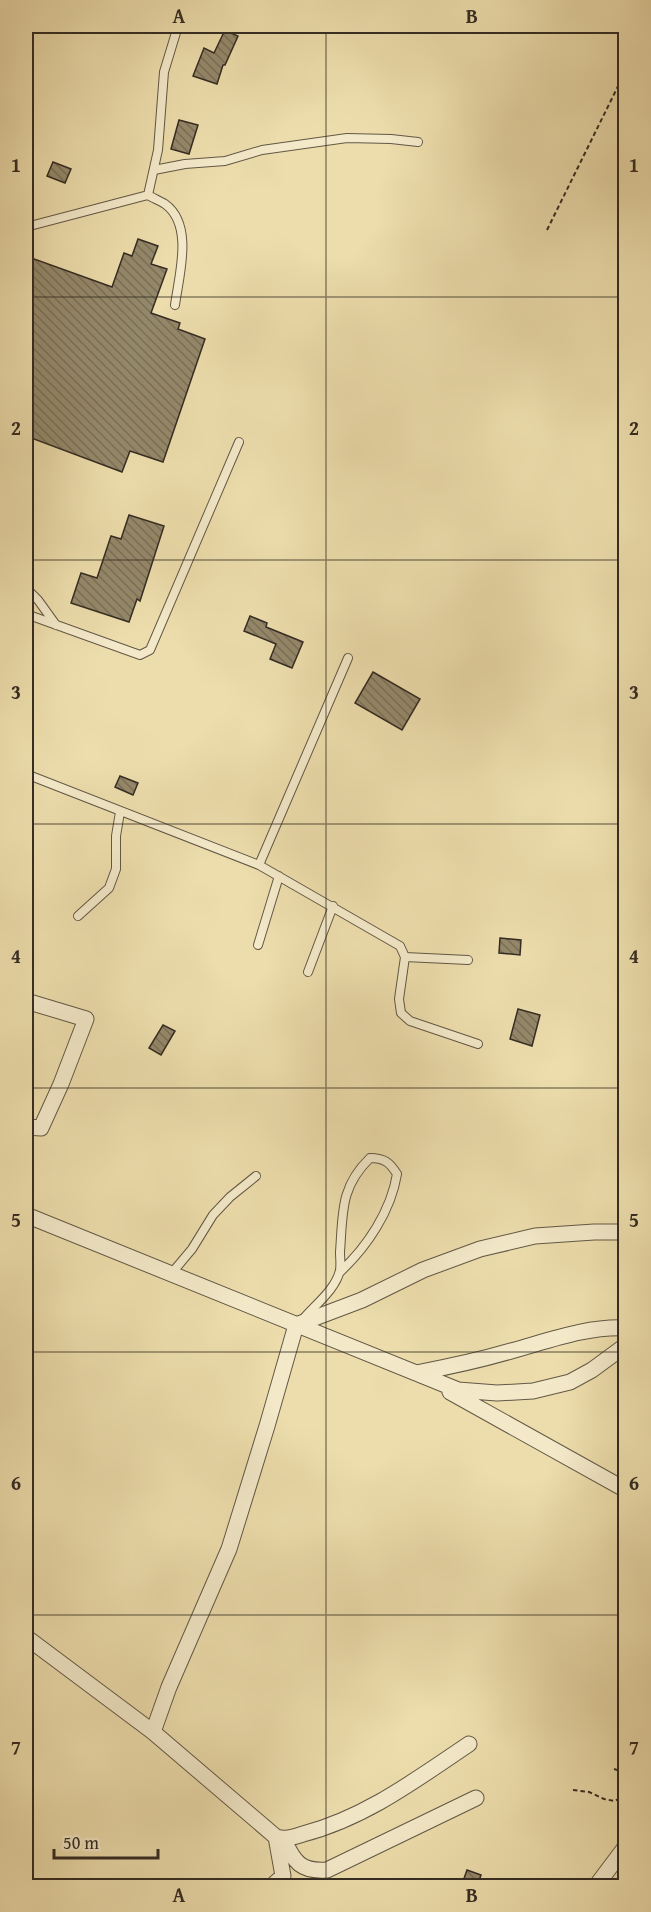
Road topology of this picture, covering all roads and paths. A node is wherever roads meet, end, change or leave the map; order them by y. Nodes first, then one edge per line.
1 (178, 26) edge
2 (626, 70) edge
3 (418, 142) dead end
4 (154, 170) junction
5 (148, 195) junction
6 (26, 227) edge
7 (547, 230) dead end
8 (175, 305) dead end
9 (239, 442) dead end
10 (26, 588) edge
11 (26, 614) edge
12 (56, 625) junction
13 (348, 658) dead end
14 (26, 774) edge
15 (120, 812) junction
16 (259, 865) junction
17 (279, 876) junction
18 (333, 906) junction
19 (78, 916) dead end
20 (258, 945) dead end
21 (405, 957) junction
22 (468, 960) dead end
23 (308, 972) dead end
24 (26, 1001) edge
25 (478, 1044) dead end
26 (26, 1127) edge
27 (256, 1176) dead end
28 (26, 1215) edge
29 (626, 1232) edge
30 (340, 1272) junction
31 (171, 1274) junction
32 (296, 1325) junction
33 (626, 1328) edge
34 (626, 1345) edge
35 (416, 1373) junction
36 (626, 1490) edge
37 (26, 1637) edge
38 (153, 1732) junction
39 (469, 1744) dead end
40 (614, 1769) dead end
41 (626, 1773) edge
42 (573, 1791) dead end
43 (626, 1794) edge
44 (476, 1798) dead end
45 (280, 1838) junction
46 (626, 1846) edge
47 (272, 1887) edge
48 (596, 1887) edge

1 - 4 lane
2 - 7 path
3 - 4 lane
4 - 5 lane
5 - 6 lane
5 - 8 lane
9 - 12 lane
10 - 12 lane
11 - 12 lane
13 - 16 lane
14 - 15 lane
15 - 16 lane
15 - 19 lane
16 - 17 lane
17 - 18 lane
17 - 20 lane
18 - 21 lane
18 - 23 lane
21 - 22 lane
21 - 25 lane
24 - 26 street
27 - 31 lane
28 - 31 street
29 - 32 street
30 - 30 lane
30 - 32 lane
31 - 32 street
32 - 35 street
32 - 38 street
33 - 35 street
34 - 35 street
35 - 36 street
37 - 38 street
38 - 45 street
39 - 45 street
40 - 41 path
42 - 43 path
44 - 45 street
45 - 47 street
46 - 48 street

